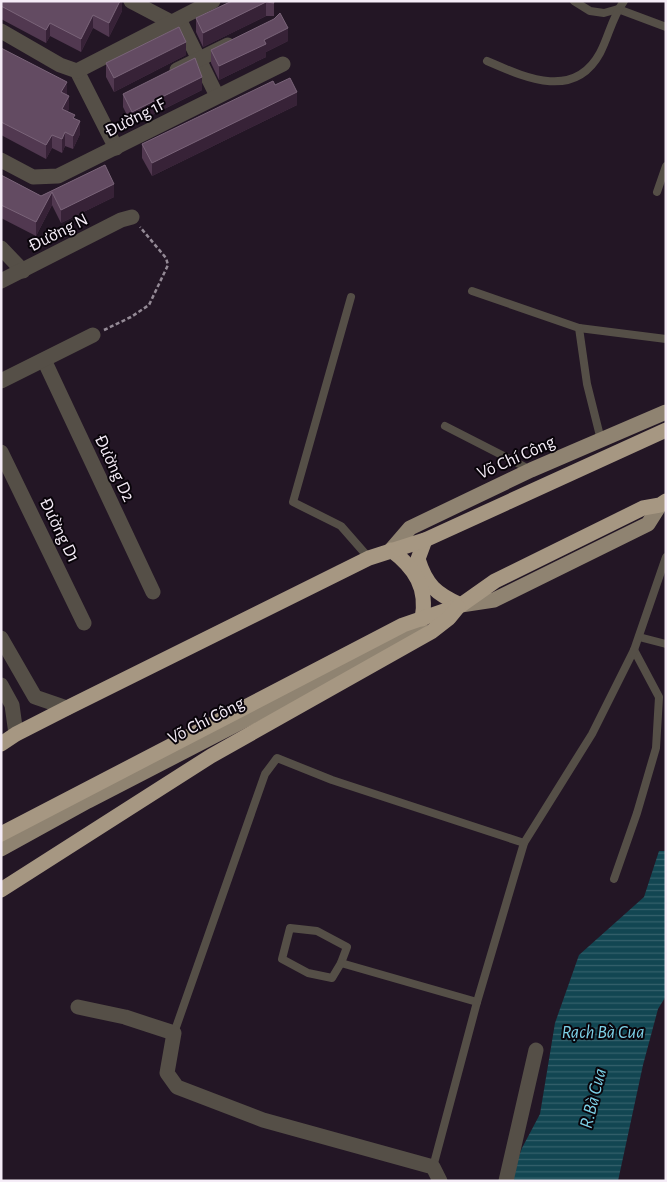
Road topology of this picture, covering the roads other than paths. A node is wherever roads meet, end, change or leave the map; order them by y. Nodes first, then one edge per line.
1 (131, 1) edge
2 (213, 1) edge
3 (574, 1) edge
4 (624, 1) edge
5 (618, 9) junction
6 (175, 20) junction
7 (666, 27) edge
8 (1, 31) edge
9 (243, 37) edge
10 (199, 59) junction
11 (487, 61) dead end
12 (283, 64) dead end
13 (77, 70) junction
14 (164, 76) edge
15 (217, 96) junction
16 (116, 148) junction
17 (1, 160) edge
18 (666, 166) edge
19 (657, 192) dead end
20 (132, 217) road end
21 (1, 248) edge
22 (23, 271) junction
23 (1, 281) edge
24 (472, 291) dead end
25 (351, 297) dead end
26 (580, 328) junction
27 (94, 335) road end
28 (666, 339) edge
29 (44, 360) junction
30 (1, 380) edge
31 (666, 412) edge
32 (445, 426) dead end
33 (666, 430) edge
34 (601, 440) junction
35 (1, 452) edge
36 (606, 457) junction
37 (531, 470) junction
38 (539, 487) junction
39 (663, 503) edge
40 (425, 540) junction
41 (391, 550) junction
42 (666, 557) edge
43 (369, 558) junction
44 (153, 592) dead end
45 (460, 605) junction
46 (422, 619) junction
47 (84, 623) dead end
48 (639, 636) junction
49 (1, 638) edge
50 (666, 644) edge
51 (634, 650) junction
52 (1, 685) edge
53 (67, 708) junction
54 (8, 733) edge
55 (1, 744) edge
56 (1, 834) edge
57 (524, 843) junction
58 (1, 849) edge
59 (614, 878) dead end
60 (1, 890) edge
61 (341, 963) junction
62 (477, 1002) junction
63 (78, 1007) dead end
64 (174, 1033) junction
65 (536, 1050) dead end
66 (436, 1174) edge
67 (506, 1181) edge

1 - 6 street
2 - 6 street
3 - 5 lane
4 - 5 lane
5 - 7 lane
5 - 11 lane
6 - 10 street
6 - 13 street
8 - 13 street
9 - 10 street
10 - 14 street
10 - 15 street
12 - 15 street, Đường 1F
13 - 16 street
15 - 16 street, Đường 1F
16 - 17 street, Đường 1F
18 - 19 lane
20 - 22 street, Đường N
21 - 22 street
22 - 23 street, Đường N
24 - 26 lane
25 - 43 lane
26 - 28 lane
26 - 34 lane
27 - 29 street
29 - 30 street
29 - 44 street, Đường D2
31 - 34 main road, Võ Chí Công
32 - 37 lane
33 - 36 highway, Võ Chí Công
34 - 36 main road
34 - 37 main road, Võ Chí Công
35 - 47 street, Đường D1
36 - 38 highway, Võ Chí Công
37 - 38 main road
37 - 41 main road, Võ Chí Công
38 - 40 highway, Võ Chí Công
39 - 45 highway, Võ Chí Công
40 - 41 highway, Võ Chí Công
40 - 45 highway
41 - 43 highway, Võ Chí Công
41 - 46 highway
42 - 48 lane
43 - 53 highway, Võ Chí Công
45 - 46 highway, Võ Chí Công
45 - 60 highway
46 - 56 highway, Võ Chí Công
46 - 58 main road, Võ Chí Công
48 - 50 lane
48 - 51 lane
49 - 53 street
51 - 57 lane
51 - 59 lane
52 - 54 street
53 - 54 highway, Võ Chí Công
54 - 55 highway, Võ Chí Công
57 - 62 lane
57 - 64 lane
61 - 61 lane
61 - 62 lane
62 - 66 lane
63 - 64 street
64 - 66 street
65 - 67 street

